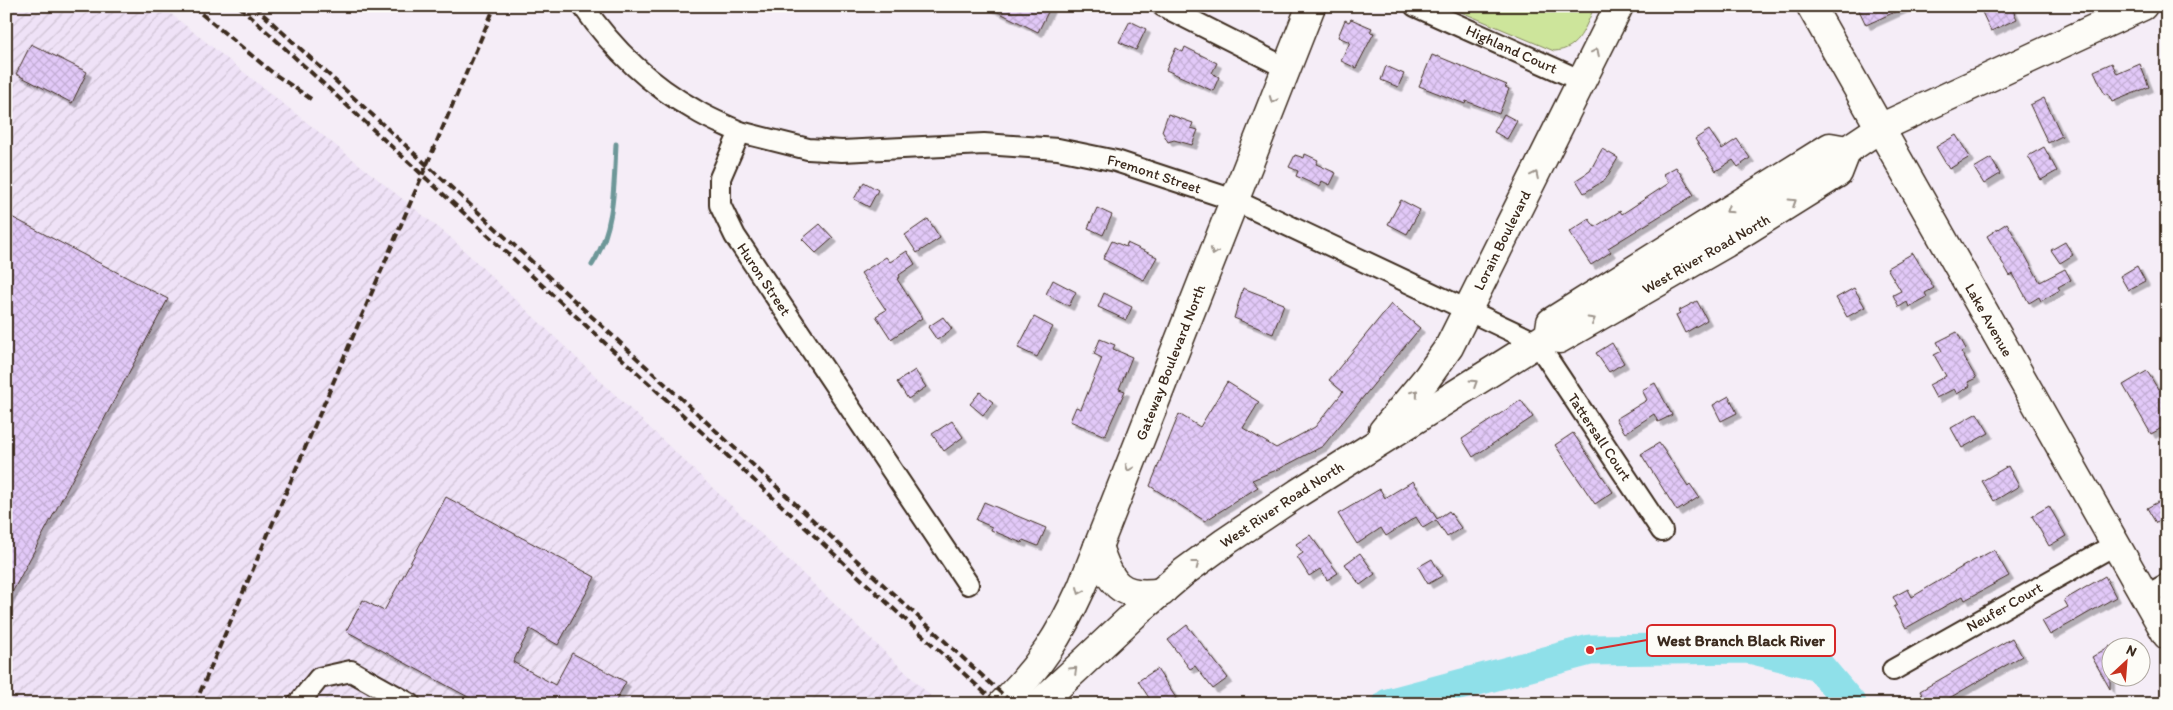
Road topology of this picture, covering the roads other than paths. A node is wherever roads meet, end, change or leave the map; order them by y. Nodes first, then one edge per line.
1 (583, 6) edge
2 (1163, 6) edge
3 (1311, 6) edge
4 (1415, 6) edge
5 (1619, 6) edge
6 (1811, 6) edge
7 (2143, 6) edge
8 (1286, 68) junction
9 (1582, 81) junction
10 (1880, 128) junction
11 (740, 132) junction
12 (1234, 200) junction
13 (1467, 311) junction
14 (1543, 339) junction
15 (1359, 456) junction
16 (1662, 531) dead end
17 (2116, 544) junction
18 (1098, 546) junction
19 (968, 584) dead end
20 (2156, 590) edge
21 (1162, 592) junction
22 (2167, 634) edge
23 (1893, 670) dead end
24 (298, 704) edge
25 (410, 704) edge
26 (1002, 704) edge
27 (1038, 704) edge

1 - 11 street
2 - 8 street
3 - 8 main road, Gateway Boulevard North
4 - 9 street, Highland Court
9 -> 5 main road, Lorain Boulevard
6 - 10 main road, Lake Avenue
7 - 10 main road, West River Road North
8 -> 12 main road, Gateway Boulevard North
13 -> 9 main road, Lorain Boulevard
10 - 14 main road, West River Road North
10 - 17 main road, Lake Avenue
11 - 12 street, Fremont Street
11 - 19 street, Huron Street
12 - 13 street, Fremont Street
12 -> 18 main road, Gateway Boulevard North
13 - 14 street, Fremont Street
15 -> 13 main road, Lorain Boulevard
15 -> 14 main road, West River Road North
14 - 16 street, Tattersall Court
21 -> 15 main road, West River Road North
17 - 20 main road, Lake Avenue
17 - 23 street, Neufer Court
18 - 21 main road
18 -> 26 main road, Gateway Boulevard North
20 - 22 main road, Lake Avenue
27 -> 21 main road, West River Road North
24 - 25 street

